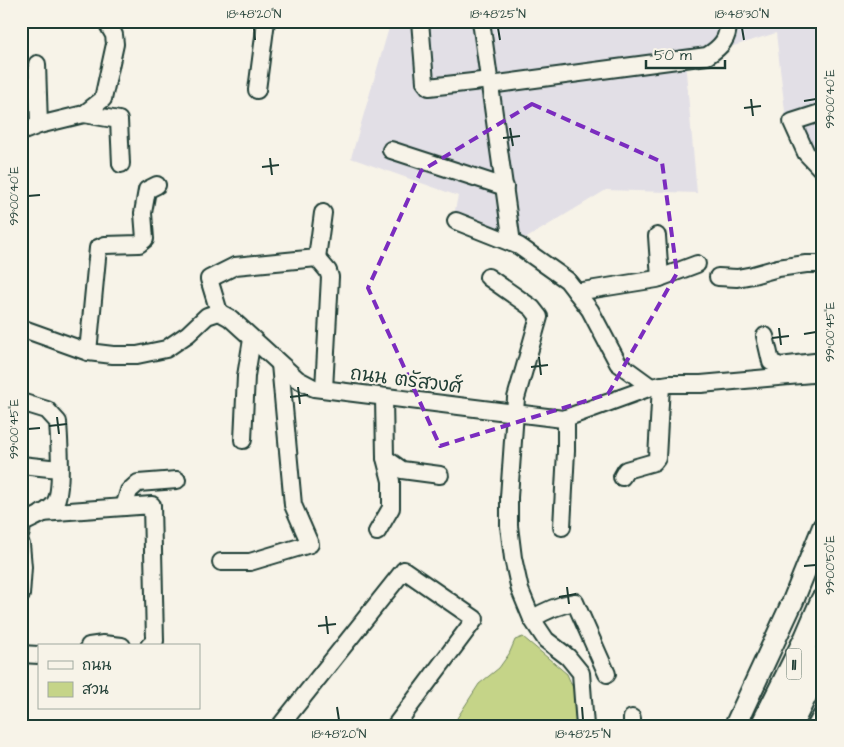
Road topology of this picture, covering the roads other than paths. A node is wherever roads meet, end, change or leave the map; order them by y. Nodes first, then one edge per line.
1 (106, 21) edge
2 (266, 21) edge
3 (420, 21) edge
4 (481, 21) edge
5 (728, 21) edge
6 (37, 64) dead end
7 (490, 83) junction
8 (257, 90) dead end
9 (823, 112) edge
10 (84, 114) junction
11 (39, 125) junction
12 (21, 132) edge
13 (391, 150) dead end
14 (121, 164) dead end
15 (823, 171) edge
16 (157, 185) dead end
17 (505, 187) junction
18 (323, 213) dead end
19 (456, 221) dead end
20 (657, 236) dead end
21 (512, 243) junction
22 (317, 258) junction
23 (697, 264) dead end
24 (823, 264) edge
25 (718, 277) dead end
26 (488, 278) dead end
27 (660, 278) junction
28 (576, 292) junction
29 (219, 312) junction
30 (21, 328) edge
31 (765, 336) dead end
32 (252, 339) junction
33 (88, 352) junction
34 (823, 361) edge
35 (280, 364) junction
36 (823, 373) edge
37 (656, 386) junction
38 (324, 389) junction
39 (384, 397) junction
40 (21, 402) edge
41 (514, 413) junction
42 (566, 418) junction
43 (243, 440) dead end
44 (385, 458) junction
45 (21, 465) edge
46 (59, 469) junction
47 (440, 475) dead end
48 (622, 477) dead end
49 (177, 480) dead end
50 (124, 507) junction
51 (42, 513) junction
52 (22, 524) edge
53 (562, 527) dead end
54 (823, 527) edge
55 (377, 532) dead end
56 (21, 533) edge
57 (21, 544) edge
58 (221, 562) dead end
59 (21, 594) edge
60 (823, 600) edge
61 (532, 619) junction
62 (151, 644) edge
63 (21, 654) edge
64 (38, 655) edge
65 (823, 657) edge
66 (608, 674) dead end
67 (823, 717) edge
68 (280, 726) edge
69 (395, 726) edge
70 (585, 726) edge
71 (735, 726) edge
72 (763, 726) edge
73 (789, 726) edge
74 (818, 726) edge

1 - 10 street
2 - 8 street
3 - 7 street
4 - 7 street
5 - 7 street
6 - 11 street
7 - 17 street
9 - 15 street
10 - 11 street
10 - 14 street
11 - 12 street
13 - 17 street
16 - 33 street
17 - 21 street
18 - 22 street
19 - 21 street
20 - 27 street
21 - 28 street
22 - 29 street
22 - 38 street
23 - 27 street
24 - 25 street
26 - 41 street
27 - 28 street
28 - 37 street
29 - 32 street, ถนน ตรัสวงศ์
29 - 33 street
30 - 33 street
31 - 34 street
32 - 35 street, ถนน ตรัสวงศ์
32 - 43 street
35 - 38 street, ถนน ตรัสวงศ์
35 - 58 street
36 - 37 street, ถนน ตรัสวงศ์
37 - 42 street, ถนน ตรัสวงศ์
37 - 48 street
38 - 39 street, ถนน ตรัสวงศ์
39 - 41 street, ถนน ตรัสวงศ์
39 - 44 street
40 - 46 street
41 - 42 street, ถนน ตรัสวงศ์
41 - 61 street
42 - 53 street
44 - 47 street
44 - 55 street
45 - 46 street
46 - 51 street
49 - 50 street
50 - 51 street
50 - 62 street
51 - 52 street
52 - 56 street
54 - 71 main road
57 - 59 street
60 - 72 highway, 11
61 - 66 street
61 - 70 street
63 - 64 street
65 - 73 highway, 11
67 - 74 main road
68 - 69 street

